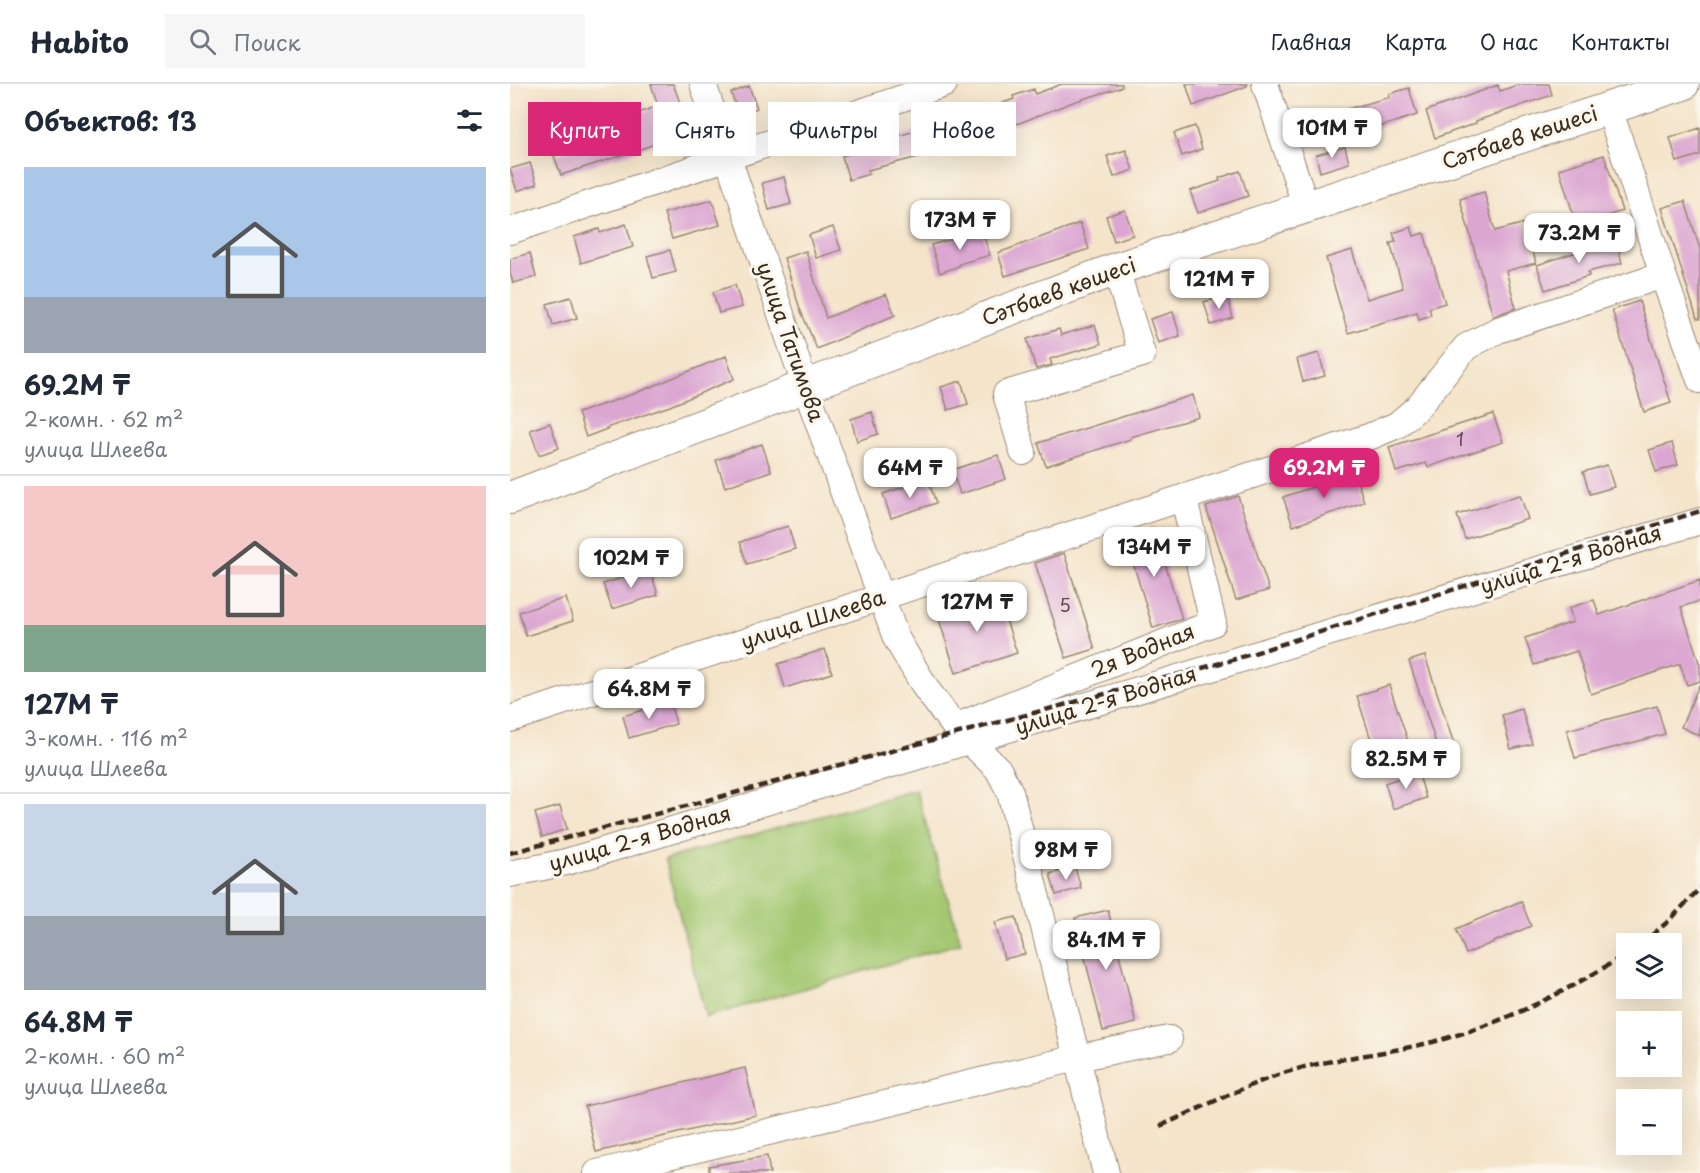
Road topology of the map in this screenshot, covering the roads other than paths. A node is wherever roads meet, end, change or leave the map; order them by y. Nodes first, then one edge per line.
1 (703, 84) edge
2 (944, 84) edge
3 (1265, 84) edge
4 (1683, 84) edge
5 (1610, 108) junction
6 (727, 157) junction
7 (1306, 207) junction
8 (510, 231) edge
9 (1116, 269) junction
10 (1663, 275) junction
11 (1700, 380) edge
12 (806, 388) junction
13 (1023, 452) dead end
14 (510, 498) edge
15 (1184, 498) junction
16 (1700, 521) edge
17 (882, 598) junction
18 (510, 719) edge
19 (963, 734) junction
20 (510, 874) edge
21 (1169, 1039) dead end
22 (1077, 1058) junction
23 (597, 1173) edge
24 (1106, 1173) edge

1 - 6 street, улица Татимова
2 - 6 street
3 - 7 street
4 - 5 main road, Сәтбаев көшесі
5 - 7 main road, Сәтбаев көшесі
5 - 10 street
6 - 8 street
6 - 12 street, улица Татимова
7 - 9 main road, Сәтбаев көшесі
9 - 12 main road, Сәтбаев көшесі
9 - 13 street
10 - 11 street
10 - 15 street, улица Шлеева
12 - 14 main road, Сәтбаев көшесі
12 - 17 street, улица Татимова
15 - 17 street, улица Шлеева
15 - 19 street, 2я Водная
16 - 19 street, улица 2-я Водная
17 - 18 street, улица Шлеева
17 - 19 street, улица Татимова
19 - 20 street, улица 2-я Водная
19 - 22 street, улица Татимова
21 - 22 street
22 - 23 street
22 - 24 street, улица Татимова

